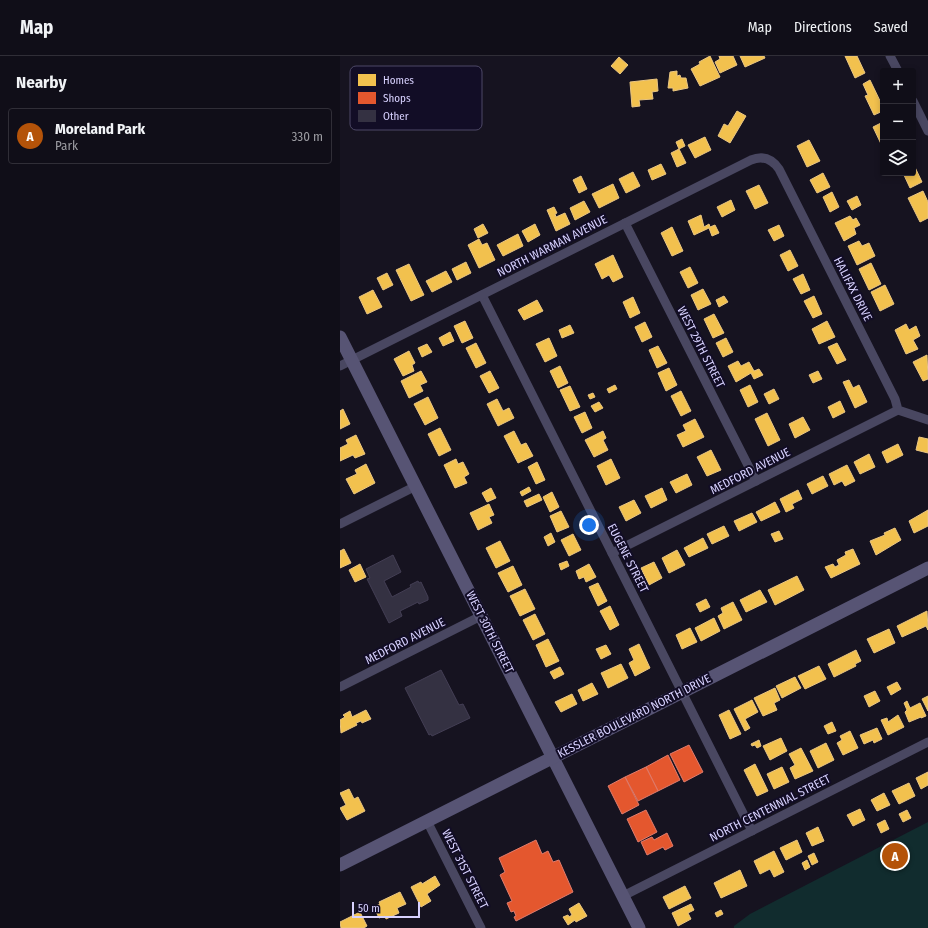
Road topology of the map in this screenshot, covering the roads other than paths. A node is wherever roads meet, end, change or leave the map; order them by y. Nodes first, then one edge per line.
1 (890, 56) edge
2 (896, 68) edge
3 (914, 104) edge
4 (928, 131) edge
5 (763, 158) joint
6 (625, 223) junction
7 (482, 295) junction
8 (340, 337) edge
9 (352, 361) junction
10 (340, 366) edge
11 (898, 410) junction
12 (928, 420) edge
13 (756, 481) junction
14 (416, 486) junction
15 (340, 524) edge
16 (612, 553) junction
17 (928, 568) edge
18 (481, 616) junction
19 (340, 687) edge
20 (682, 692) junction
21 (928, 742) edge
22 (553, 757) junction
23 (427, 821) junction
24 (752, 831) junction
25 (340, 865) edge
26 (623, 896) junction
27 (480, 928) edge
28 (639, 928) edge

1 - 2 street
3 - 4 street
5 - 6 street, NORTH WARMAN AVENUE
5 - 11 street, HALIFAX DRIVE
6 - 7 street, NORTH WARMAN AVENUE
6 - 13 street, WEST 29TH STREET
7 - 9 street, NORTH WARMAN AVENUE
7 - 16 street, EUGENE STREET
8 - 9 main road, WEST 30TH STREET
9 - 10 street, NORTH WARMAN AVENUE
9 - 14 main road, WEST 30TH STREET
11 - 12 street
11 - 13 street, MEDFORD AVENUE
13 - 16 street, MEDFORD AVENUE
14 - 15 street
14 - 18 main road, WEST 30TH STREET
16 - 20 street, EUGENE STREET
17 - 20 main road, KESSLER BOULEVARD NORTH DRIVE
18 - 19 street, MEDFORD AVENUE
18 - 22 main road, WEST 30TH STREET
20 - 22 main road, KESSLER BOULEVARD NORTH DRIVE
20 - 24 street, EUGENE STREET
21 - 24 street, NORTH CENTENNIAL STREET
22 - 23 main road, KESSLER BOULEVARD NORTH DRIVE
22 - 26 main road, WEST 30TH STREET
23 - 25 main road, KESSLER BOULEVARD NORTH DRIVE
23 - 27 street, WEST 31ST STREET
24 - 26 street, NORTH CENTENNIAL STREET
26 - 28 main road, WEST 30TH STREET

